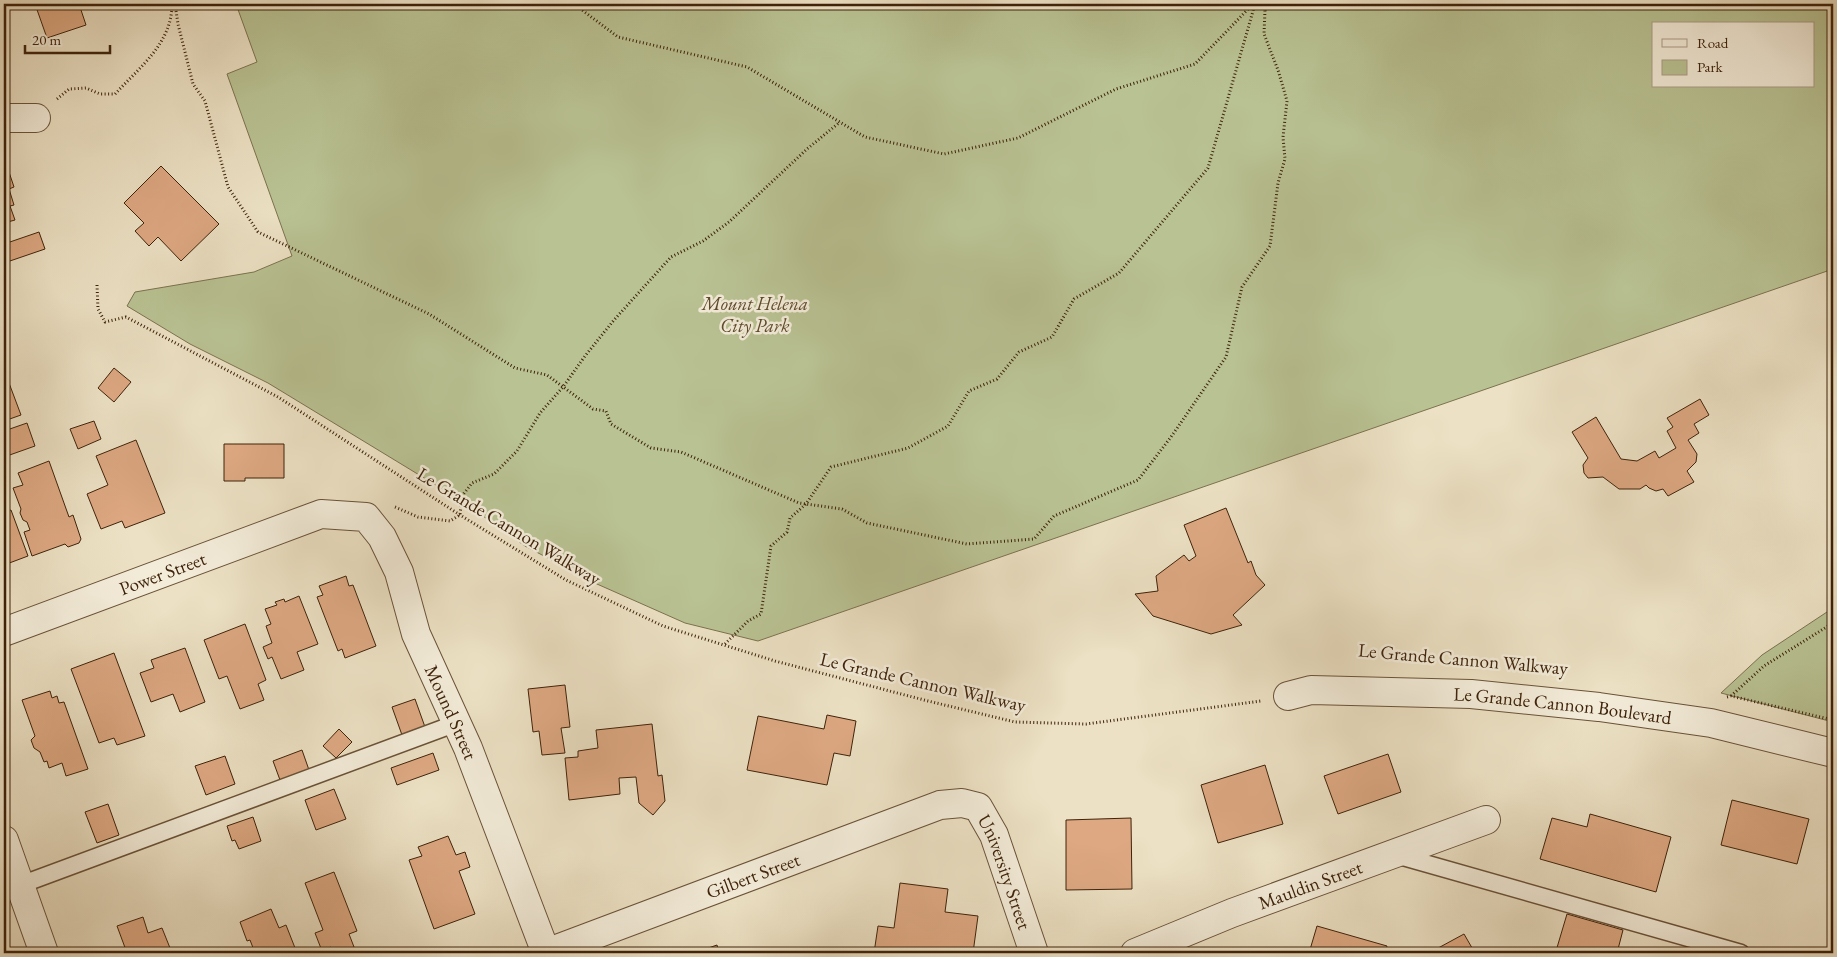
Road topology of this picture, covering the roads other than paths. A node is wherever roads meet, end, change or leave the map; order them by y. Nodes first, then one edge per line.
1 (4, 118) edge
2 (36, 118) road end
3 (366, 517) joint
4 (4, 632) edge
5 (1288, 696) road end
6 (457, 724) junction
7 (1833, 753) edge
8 (962, 803) joint
9 (1486, 820) dead end
10 (4, 840) edge
11 (1394, 854) junction
12 (12, 888) edge
13 (44, 953) edge
14 (546, 953) edge
15 (1034, 953) edge
16 (1135, 953) edge
17 (1741, 953) edge

1 - 2 street
3 - 4 street, Power Street
3 - 6 street, Mound Street
5 - 7 street, Le Grande Cannon Boulevard
6 - 12 lane
6 - 14 street, Mound Street
8 - 14 street, Gilbert Street
8 - 15 street, University Street
9 - 11 street, Mauldin Street
10 - 12 street
11 - 16 street, Mauldin Street
11 - 17 lane
12 - 13 street

